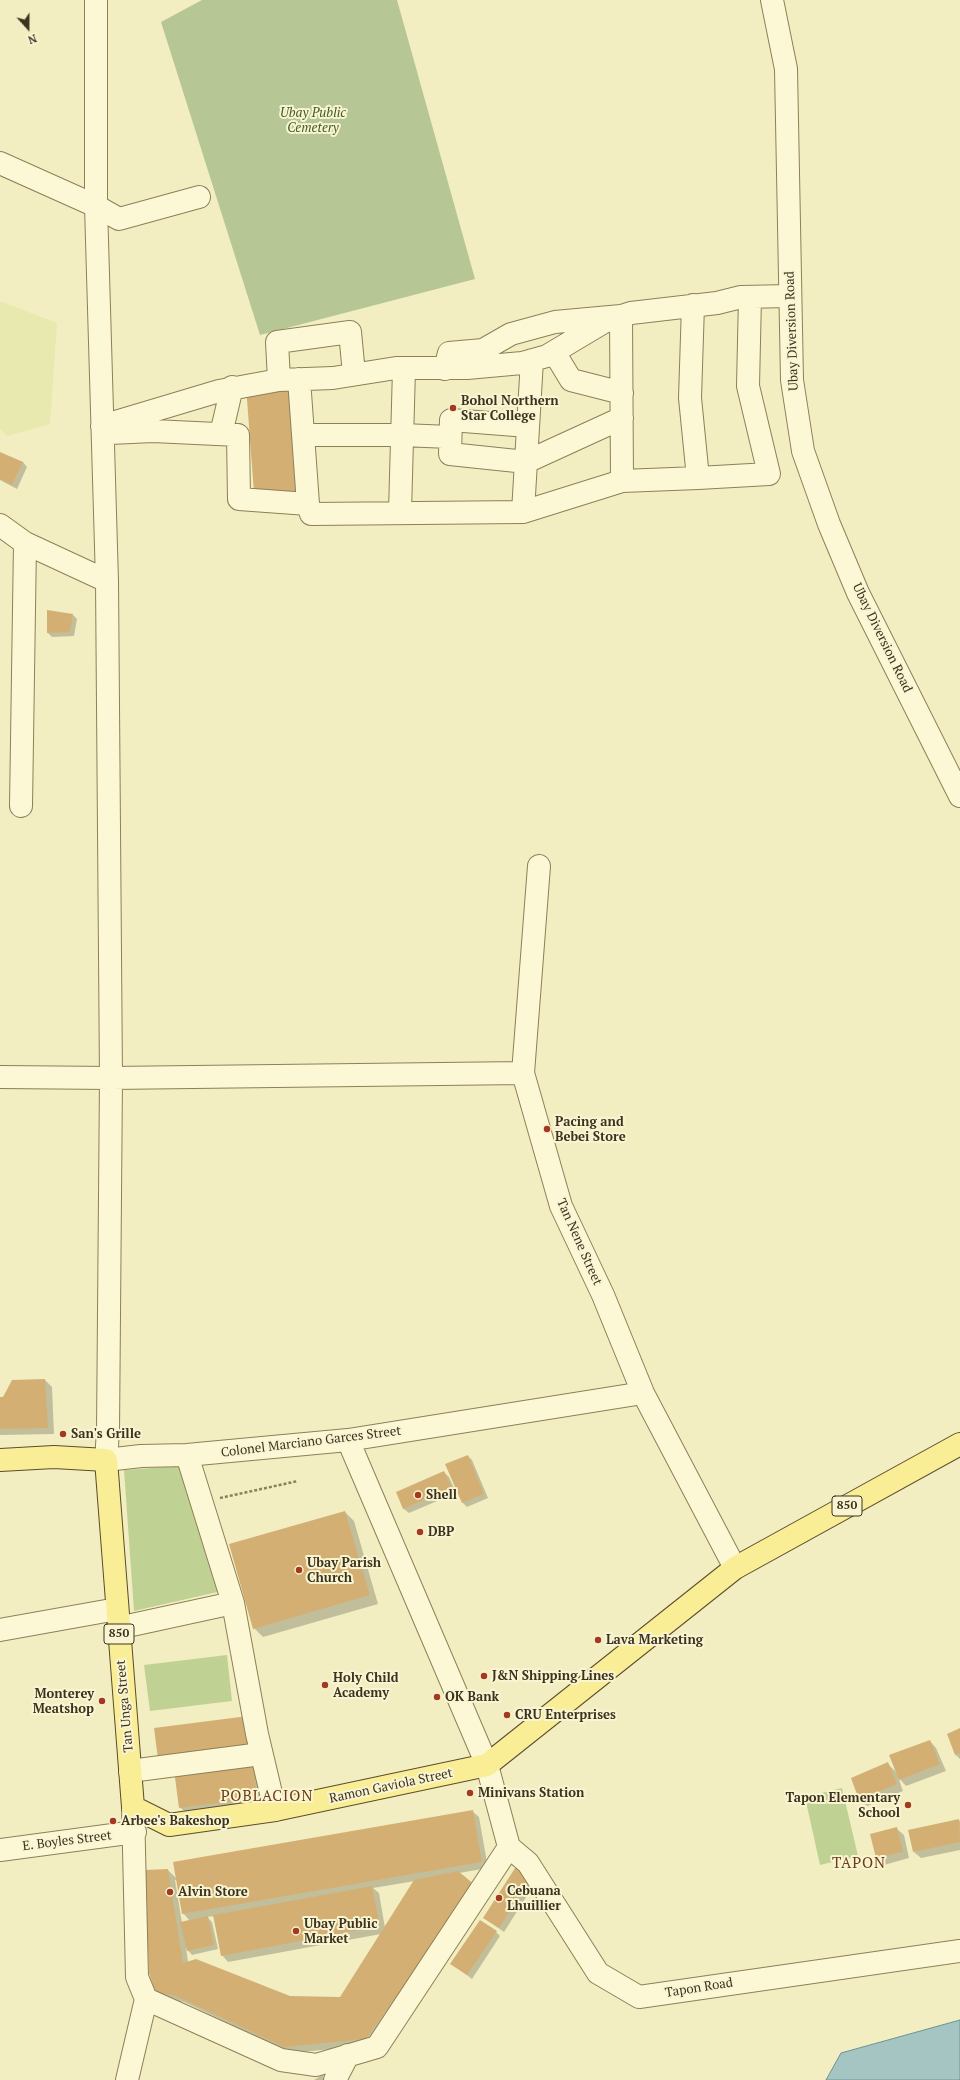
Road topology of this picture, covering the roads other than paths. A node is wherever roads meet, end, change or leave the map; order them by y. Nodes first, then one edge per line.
1 (96, 0) edge
2 (772, 0) edge
3 (0, 163) edge
4 (199, 197) dead end
5 (96, 206) junction
6 (790, 296) junction
7 (750, 297) junction
8 (693, 305) junction
9 (622, 316) junction
10 (554, 352) junction
11 (532, 360) junction
12 (404, 369) junction
13 (445, 369) junction
14 (354, 374) junction
15 (289, 379) junction
16 (232, 387) junction
17 (622, 393) junction
18 (622, 418) junction
19 (528, 426) junction
20 (103, 429) junction
21 (221, 434) junction
22 (402, 434) junction
23 (303, 435) junction
24 (450, 437) junction
25 (526, 462) junction
26 (698, 478) junction
27 (622, 481) junction
28 (308, 504) junction
29 (400, 512) junction
30 (523, 512) junction
31 (0, 525) edge
32 (25, 543) junction
33 (107, 581) junction
34 (960, 796) edge
35 (21, 806) dead end
36 (539, 866) dead end
37 (523, 1073) junction
38 (0, 1077) edge
39 (111, 1078) junction
40 (643, 1393) junction
41 (348, 1440) junction
42 (960, 1444) edge
43 (187, 1455) junction
44 (0, 1460) edge
45 (106, 1460) junction
46 (735, 1568) junction
47 (233, 1603) junction
48 (118, 1619) junction
49 (0, 1630) edge
50 (261, 1754) junction
51 (487, 1765) junction
52 (130, 1771) junction
53 (133, 1807) junction
54 (275, 1810) junction
55 (135, 1832) junction
56 (509, 1847) junction
57 (0, 1850) edge
58 (960, 1951) edge
59 (146, 1999) junction
60 (348, 2056) junction
61 (299, 2071) edge
62 (127, 2080) edge
63 (336, 2080) edge

1 - 5 street
2 - 6 street, Ubay Diversion Road
3 - 5 street
4 - 5 street
5 - 20 street
6 - 7 street
6 - 34 street, Ubay Diversion Road
7 - 8 street
7 - 26 street
8 - 9 street
8 - 26 street
9 - 10 street
9 - 13 street
9 - 17 street
10 - 11 street
10 - 17 street
11 - 13 street
11 - 19 street
12 - 13 street
12 - 14 street
12 - 22 street
14 - 15 street
14 - 15 street
15 - 16 street
15 - 23 street
16 - 20 street
16 - 21 street
17 - 18 street
18 - 25 street
18 - 27 street
19 - 24 street
19 - 25 street
20 - 21 street
20 - 33 street
21 - 28 street
22 - 23 street
22 - 24 street
22 - 29 street
23 - 28 street
24 - 25 street
25 - 30 street
26 - 27 street
27 - 30 street
28 - 29 street
29 - 30 street
31 - 32 street
32 - 33 street
32 - 35 street
33 - 39 street
36 - 37 street, Tan Nene Street
37 - 39 street
37 - 40 street, Tan Nene Street
38 - 39 street
39 - 45 street
40 - 41 street, Colonel Marciano Garces Street
40 - 46 street, Tan Nene Street
41 - 43 street, Colonel Marciano Garces Street
41 - 51 street
42 - 46 main road, 850
43 - 45 street, Colonel Marciano Garces Street
43 - 47 street
44 - 45 main road, Colonel Marciano Garces Street
45 - 48 main road, Tan Unga Street / 850
46 - 51 main road, 850
47 - 48 street
47 - 50 street
48 - 49 street
48 - 52 main road, Tan Unga Street / 850
50 - 52 street
50 - 54 street
51 - 54 main road, Ramon Gaviola Street / 850
51 - 56 street
52 - 53 main road, Tan Unga Street / 850
53 - 54 main road, Ramon Gaviola Street / 850
53 - 55 street
55 - 57 street, E. Boyles Street
55 - 59 street
56 - 58 street, Tapon Road
56 - 60 street
59 - 61 street
59 - 62 street
60 - 61 street
60 - 63 street

